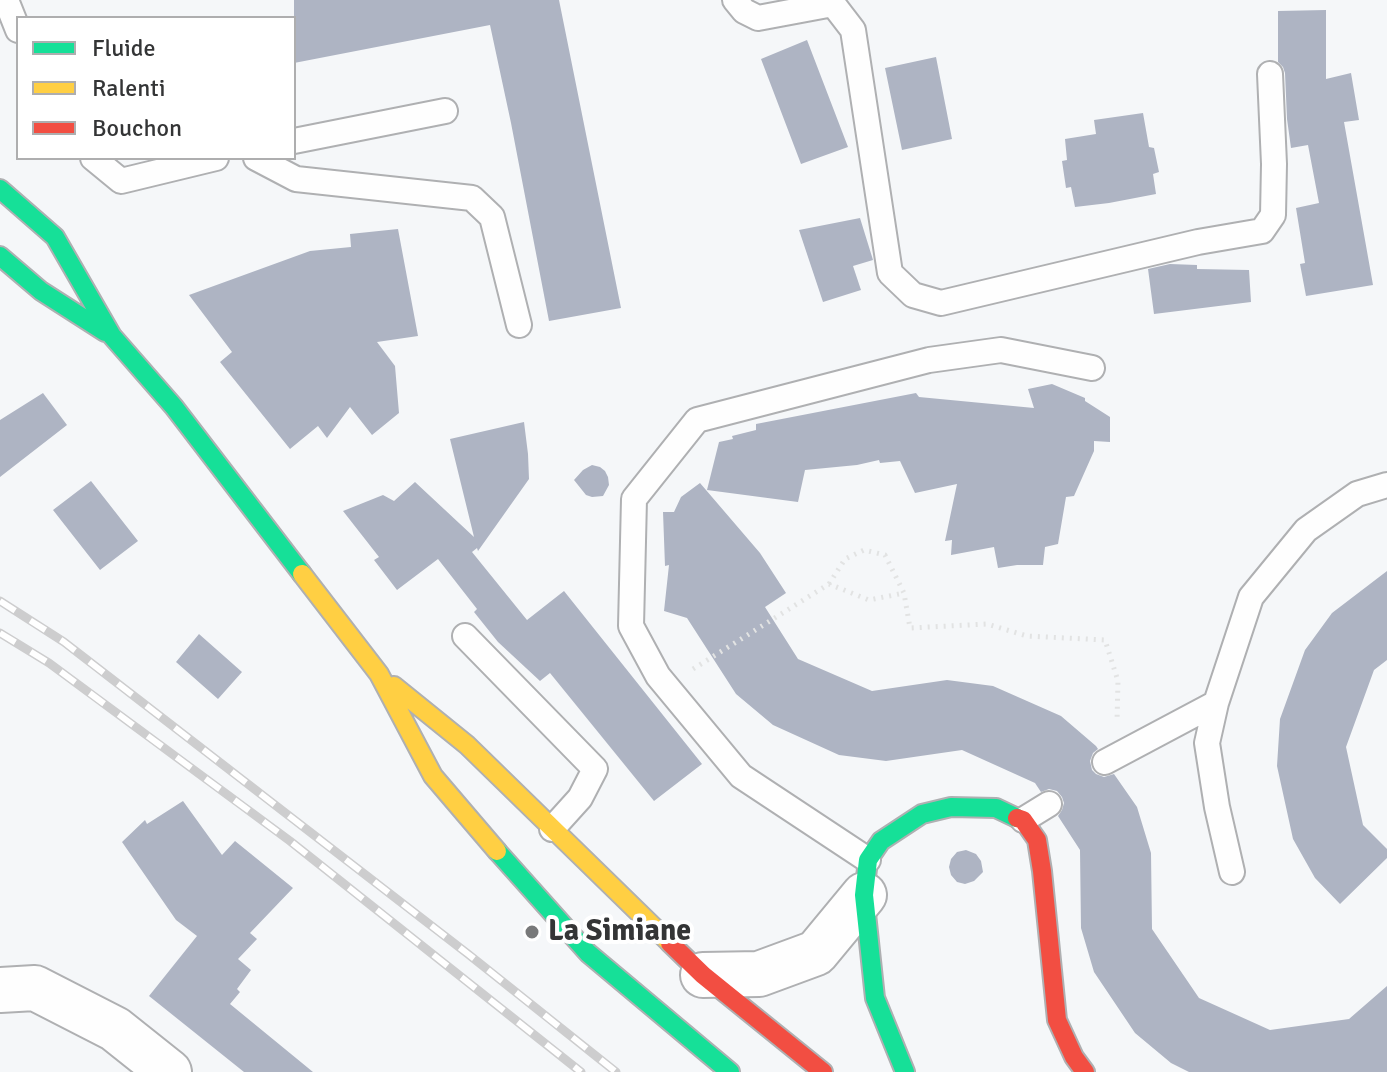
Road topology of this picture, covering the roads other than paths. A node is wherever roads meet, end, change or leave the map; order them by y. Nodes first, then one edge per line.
1 (6, 0) edge
2 (735, 0) edge
3 (16, 25) edge
4 (1270, 74) dead end
5 (445, 111) dead end
6 (296, 141) edge
7 (95, 160) edge
8 (208, 160) edge
9 (260, 160) edge
10 (0, 189) edge
11 (0, 256) edge
12 (519, 325) dead end
13 (112, 336) junction
14 (1092, 368) dead end
15 (1387, 485) edge
16 (465, 636) dead end
17 (379, 674) junction
18 (1216, 703) junction
19 (1105, 762) dead end
20 (1049, 804) dead end
21 (1023, 820) junction
22 (552, 829) junction
23 (1232, 872) dead end
24 (866, 877) junction
25 (703, 975) junction
26 (0, 990) edge
27 (169, 1072) edge
28 (730, 1072) edge
29 (823, 1072) edge
30 (905, 1072) edge
31 (1085, 1072) edge

1 - 3 lane
2 - 4 lane
5 - 6 lane
7 - 8 lane
9 - 12 lane
10 - 13 main road
11 - 13 main road
13 - 17 main road
14 - 24 lane
15 - 18 lane
16 - 22 lane
17 - 22 main road
17 - 28 main road
18 - 19 lane
18 - 23 lane
20 - 21 lane
21 - 24 main road
21 - 31 main road
22 - 25 main road
24 - 25 street
24 - 30 main road
25 - 29 main road
26 - 27 street

